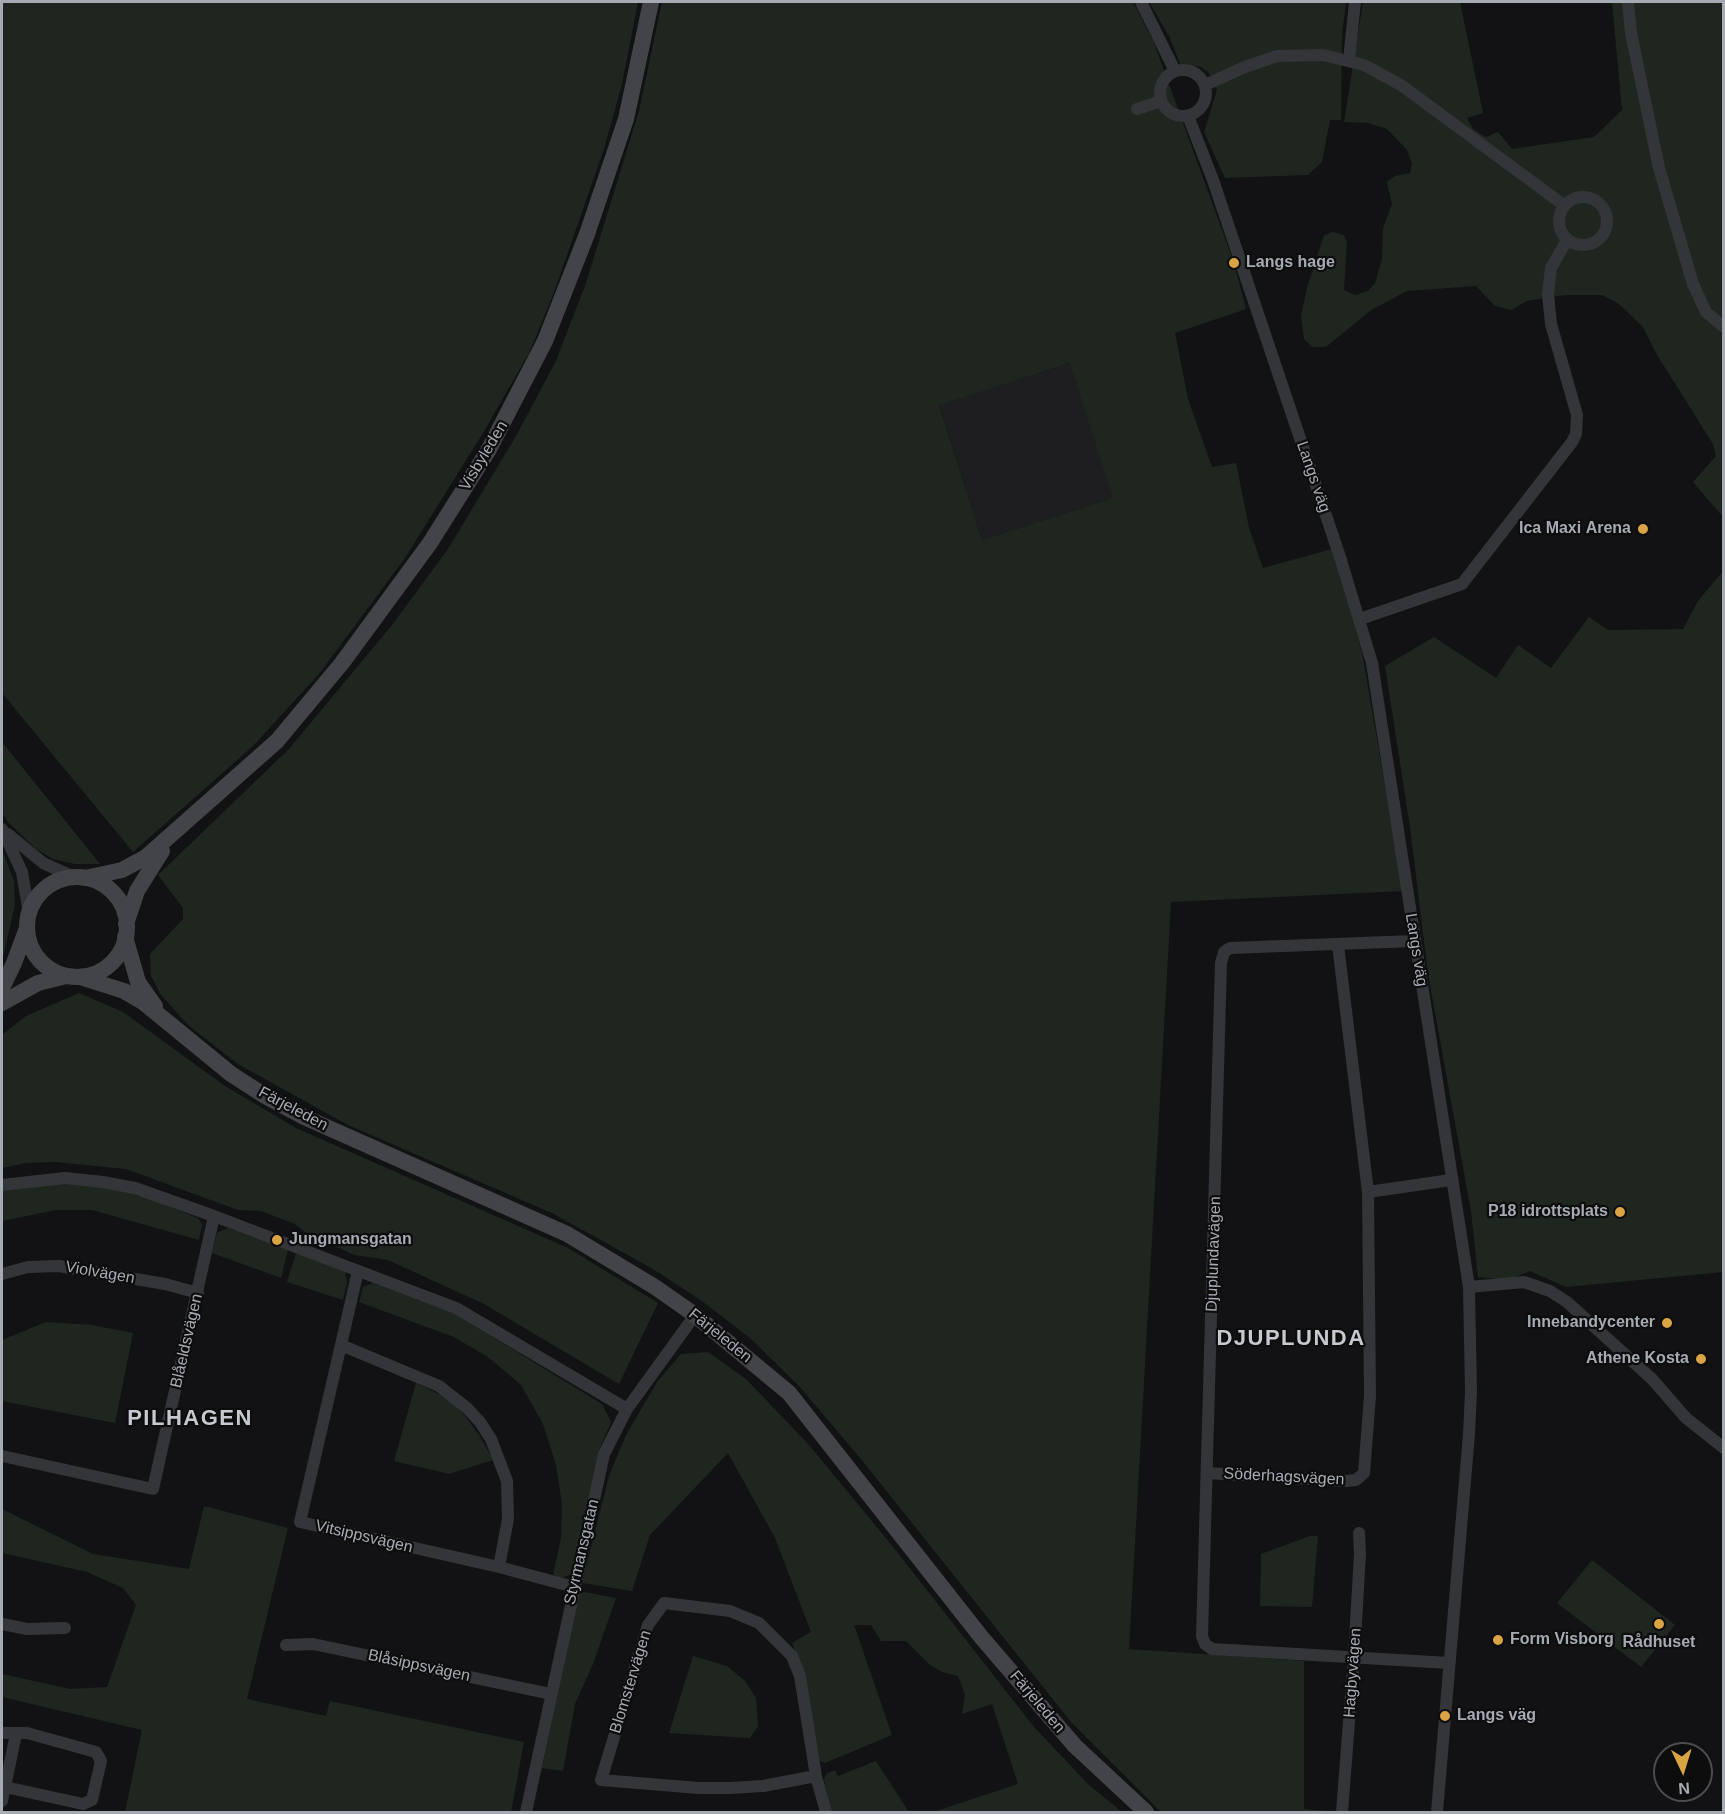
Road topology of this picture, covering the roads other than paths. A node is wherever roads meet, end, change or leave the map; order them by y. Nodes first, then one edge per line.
1 (651, 2) edge
2 (1141, 2) edge
3 (1355, 2) edge
4 (1628, 2) edge
5 (1349, 60) junction
6 (1175, 72) junction
7 (1205, 85) junction
8 (1161, 101) junction
9 (1137, 109) dead end
10 (1188, 116) junction
11 (1564, 206) junction
12 (1567, 240) junction
13 (1724, 327) edge
14 (1360, 619) junction
15 (2, 828) edge
16 (178, 832) junction
17 (79, 878) junction
18 (28, 920) junction
19 (126, 931) junction
20 (1414, 941) junction
21 (1338, 945) junction
22 (74, 976) junction
23 (2, 988) edge
24 (2, 1004) edge
25 (167, 1020) junction
26 (1451, 1180) junction
27 (2, 1185) edge
28 (1368, 1192) junction
29 (214, 1216) junction
30 (358, 1271) junction
31 (2, 1274) edge
32 (1469, 1287) junction
33 (198, 1293) junction
34 (695, 1315) junction
35 (341, 1345) junction
36 (627, 1409) junction
37 (1724, 1448) edge
38 (2, 1456) edge
39 (1207, 1473) junction
40 (1359, 1533) dead end
41 (499, 1567) junction
42 (574, 1587) junction
43 (2, 1624) edge
44 (65, 1628) dead end
45 (286, 1645) dead end
46 (1354, 1657) junction
47 (1449, 1664) junction
48 (551, 1694) junction
49 (2, 1733) edge
50 (16, 1734) junction
51 (816, 1776) junction
52 (5, 1787) junction
53 (2, 1801) edge
54 (526, 1812) edge
55 (826, 1812) edge
56 (1146, 1812) edge
57 (1342, 1812) edge
58 (1437, 1812) edge

1 - 16 main road, Visbyleden
2 - 6 street
3 - 5 street
4 - 13 street
5 - 7 street
5 - 11 street
6 - 7 street
6 - 8 street
7 - 10 street
8 - 9 street
8 - 10 street
10 - 14 street, Langs väg
11 - 12 street
11 - 12 street
12 - 14 street
14 - 20 street, Langs väg
15 - 17 street
15 - 18 street
16 - 17 main road, Visbyleden
16 - 19 main road, Visbyleden
17 - 18 main road
17 - 19 main road
18 - 22 main road
18 - 23 main road
19 - 22 main road
19 - 25 main road, Färjeleden
20 - 21 street, Djuplundavägen
20 - 26 street, Langs väg
21 - 28 street, Söderhagsvägen
21 - 39 street, Djuplundavägen
22 - 24 main road
22 - 25 main road, Färjeleden
25 - 34 main road, Färjeleden
26 - 28 street
26 - 32 street, Langs väg
27 - 29 street
28 - 39 street, Söderhagsvägen
29 - 30 street
29 - 33 street, Blåeldsvägen
30 - 35 street, Vitsippsvägen
30 - 36 street
31 - 33 street, Violvägen
32 - 37 street
32 - 47 street, Langs väg
33 - 38 street, Blåeldsvägen
34 - 36 street, Styrmansgatan
34 - 56 main road, Färjeleden
35 - 41 street
35 - 41 street, Vitsippsvägen
36 - 42 street, Styrmansgatan
39 - 46 street, Djuplundavägen
40 - 46 street, Hagbyvägen
41 - 42 street, Vitsippsvägen
42 - 48 street, Styrmansgatan
43 - 44 street
45 - 48 street, Blåsippsvägen
46 - 47 street, Djuplundavägen
46 - 57 street, Hagbyvägen
47 - 58 street, Langs väg
48 - 54 street, Styrmansgatan
49 - 50 street
50 - 52 street
50 - 52 street
51 - 51 street, Blomstervägen
51 - 55 street, Blomstervägen
52 - 53 street

